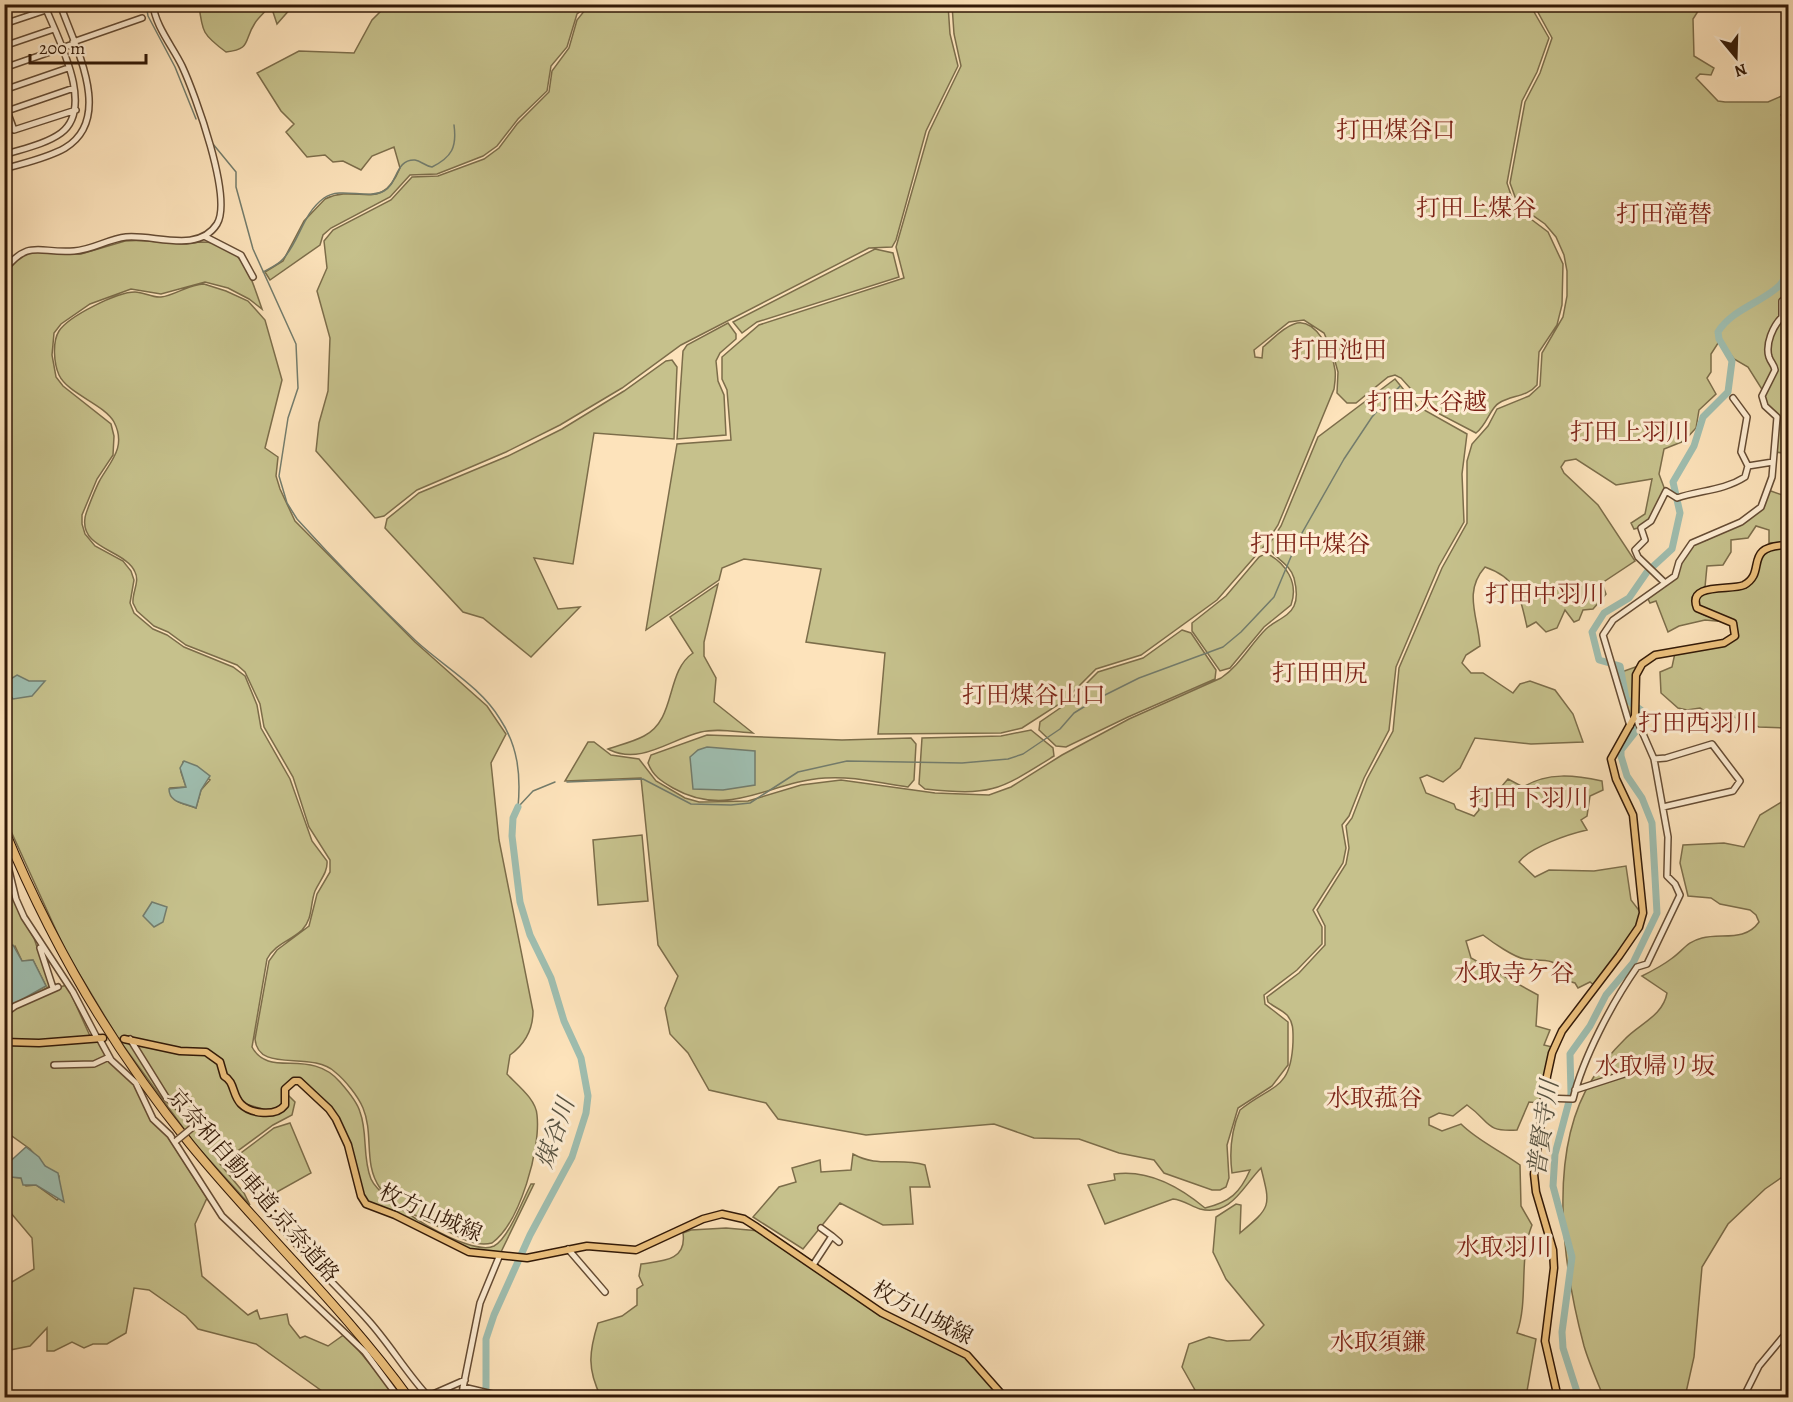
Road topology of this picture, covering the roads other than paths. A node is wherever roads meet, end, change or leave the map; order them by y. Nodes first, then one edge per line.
1 (60, 4) edge
2 (153, 4) edge
3 (45, 7) edge
4 (142, 18) dead end
5 (4, 24) edge
6 (54, 29) junction
7 (73, 43) junction
8 (4, 46) edge
9 (61, 48) junction
10 (4, 68) edge
11 (68, 68) junction
12 (74, 88) junction
13 (4, 90) edge
14 (76, 110) junction
15 (4, 124) edge
16 (4, 133) edge
17 (14, 152) junction
18 (4, 155) edge
19 (18, 165) junction
20 (4, 170) edge
21 (204, 236) junction
22 (4, 270) edge
23 (253, 277) dead end
24 (1788, 296) edge
25 (1733, 398) dead end
26 (1773, 462) junction
27 (1748, 466) junction
28 (1788, 545) edge
29 (1665, 583) junction
30 (1632, 722) junction
31 (1654, 759) junction
32 (1663, 807) junction
33 (4, 829) edge
34 (4, 836) edge
35 (4, 850) edge
36 (38, 941) junction
37 (4, 1014) edge
38 (100, 1038) junction
39 (127, 1039) joint
40 (4, 1042) edge
41 (109, 1057) junction
42 (1658, 1059) dead end
43 (54, 1065) dead end
44 (1575, 1090) junction
45 (1544, 1098) junction
46 (175, 1141) junction
47 (280, 1225) dead end
48 (821, 1228) dead end
49 (832, 1236) junction
50 (839, 1242) dead end
51 (568, 1249) junction
52 (499, 1257) junction
53 (813, 1265) junction
54 (605, 1292) dead end
55 (1788, 1335) edge
56 (386, 1367) junction
57 (464, 1383) junction
58 (426, 1396) edge
59 (399, 1398) edge
60 (409, 1398) edge
61 (461, 1398) edge
62 (510, 1398) edge
63 (1005, 1398) edge
64 (1355, 1398) edge
65 (1371, 1398) edge
66 (1558, 1398) edge
67 (1743, 1398) edge

1 - 7 street
2 - 21 street
3 - 5 street
3 - 6 street
4 - 7 street
6 - 8 street
6 - 9 street
7 - 9 street
7 - 19 street
9 - 10 street
9 - 11 street
11 - 12 street
11 - 13 street
12 - 14 street
12 - 14 street
14 - 17 street
15 - 16 street
17 - 18 street
17 - 19 street
19 - 20 street
21 - 22 street
21 - 23 street
24 - 26 street
25 - 27 street
26 - 27 street
26 - 29 street
27 - 29 street
28 - 30 main road
29 - 30 street
30 - 31 street
30 - 45 main road
31 - 32 street
31 - 32 street
32 - 44 street
33 - 56 highway, 京奈和自動車道;京奈道路
34 - 56 highway, 京奈和自動車道;京奈道路
35 - 36 street
36 - 37 street
36 - 38 street
38 - 40 main road
38 - 41 street
39 - 46 street, bridge
39 - 52 main road, 枚方山城線
41 - 43 street
41 - 46 street
42 - 44 street
44 - 45 street
45 - 66 main road
46 - 59 street
47 - 58 street
48 - 49 street
49 - 50 street
49 - 53 street
51 - 52 main road, 枚方山城線
51 - 53 main road, 枚方山城線
51 - 54 street
52 - 57 street
53 - 63 main road, 枚方山城線
55 - 67 street
56 - 60 highway, 京奈和自動車道;京奈道路
57 - 58 street
57 - 61 street
57 - 62 street
64 - 65 main road

